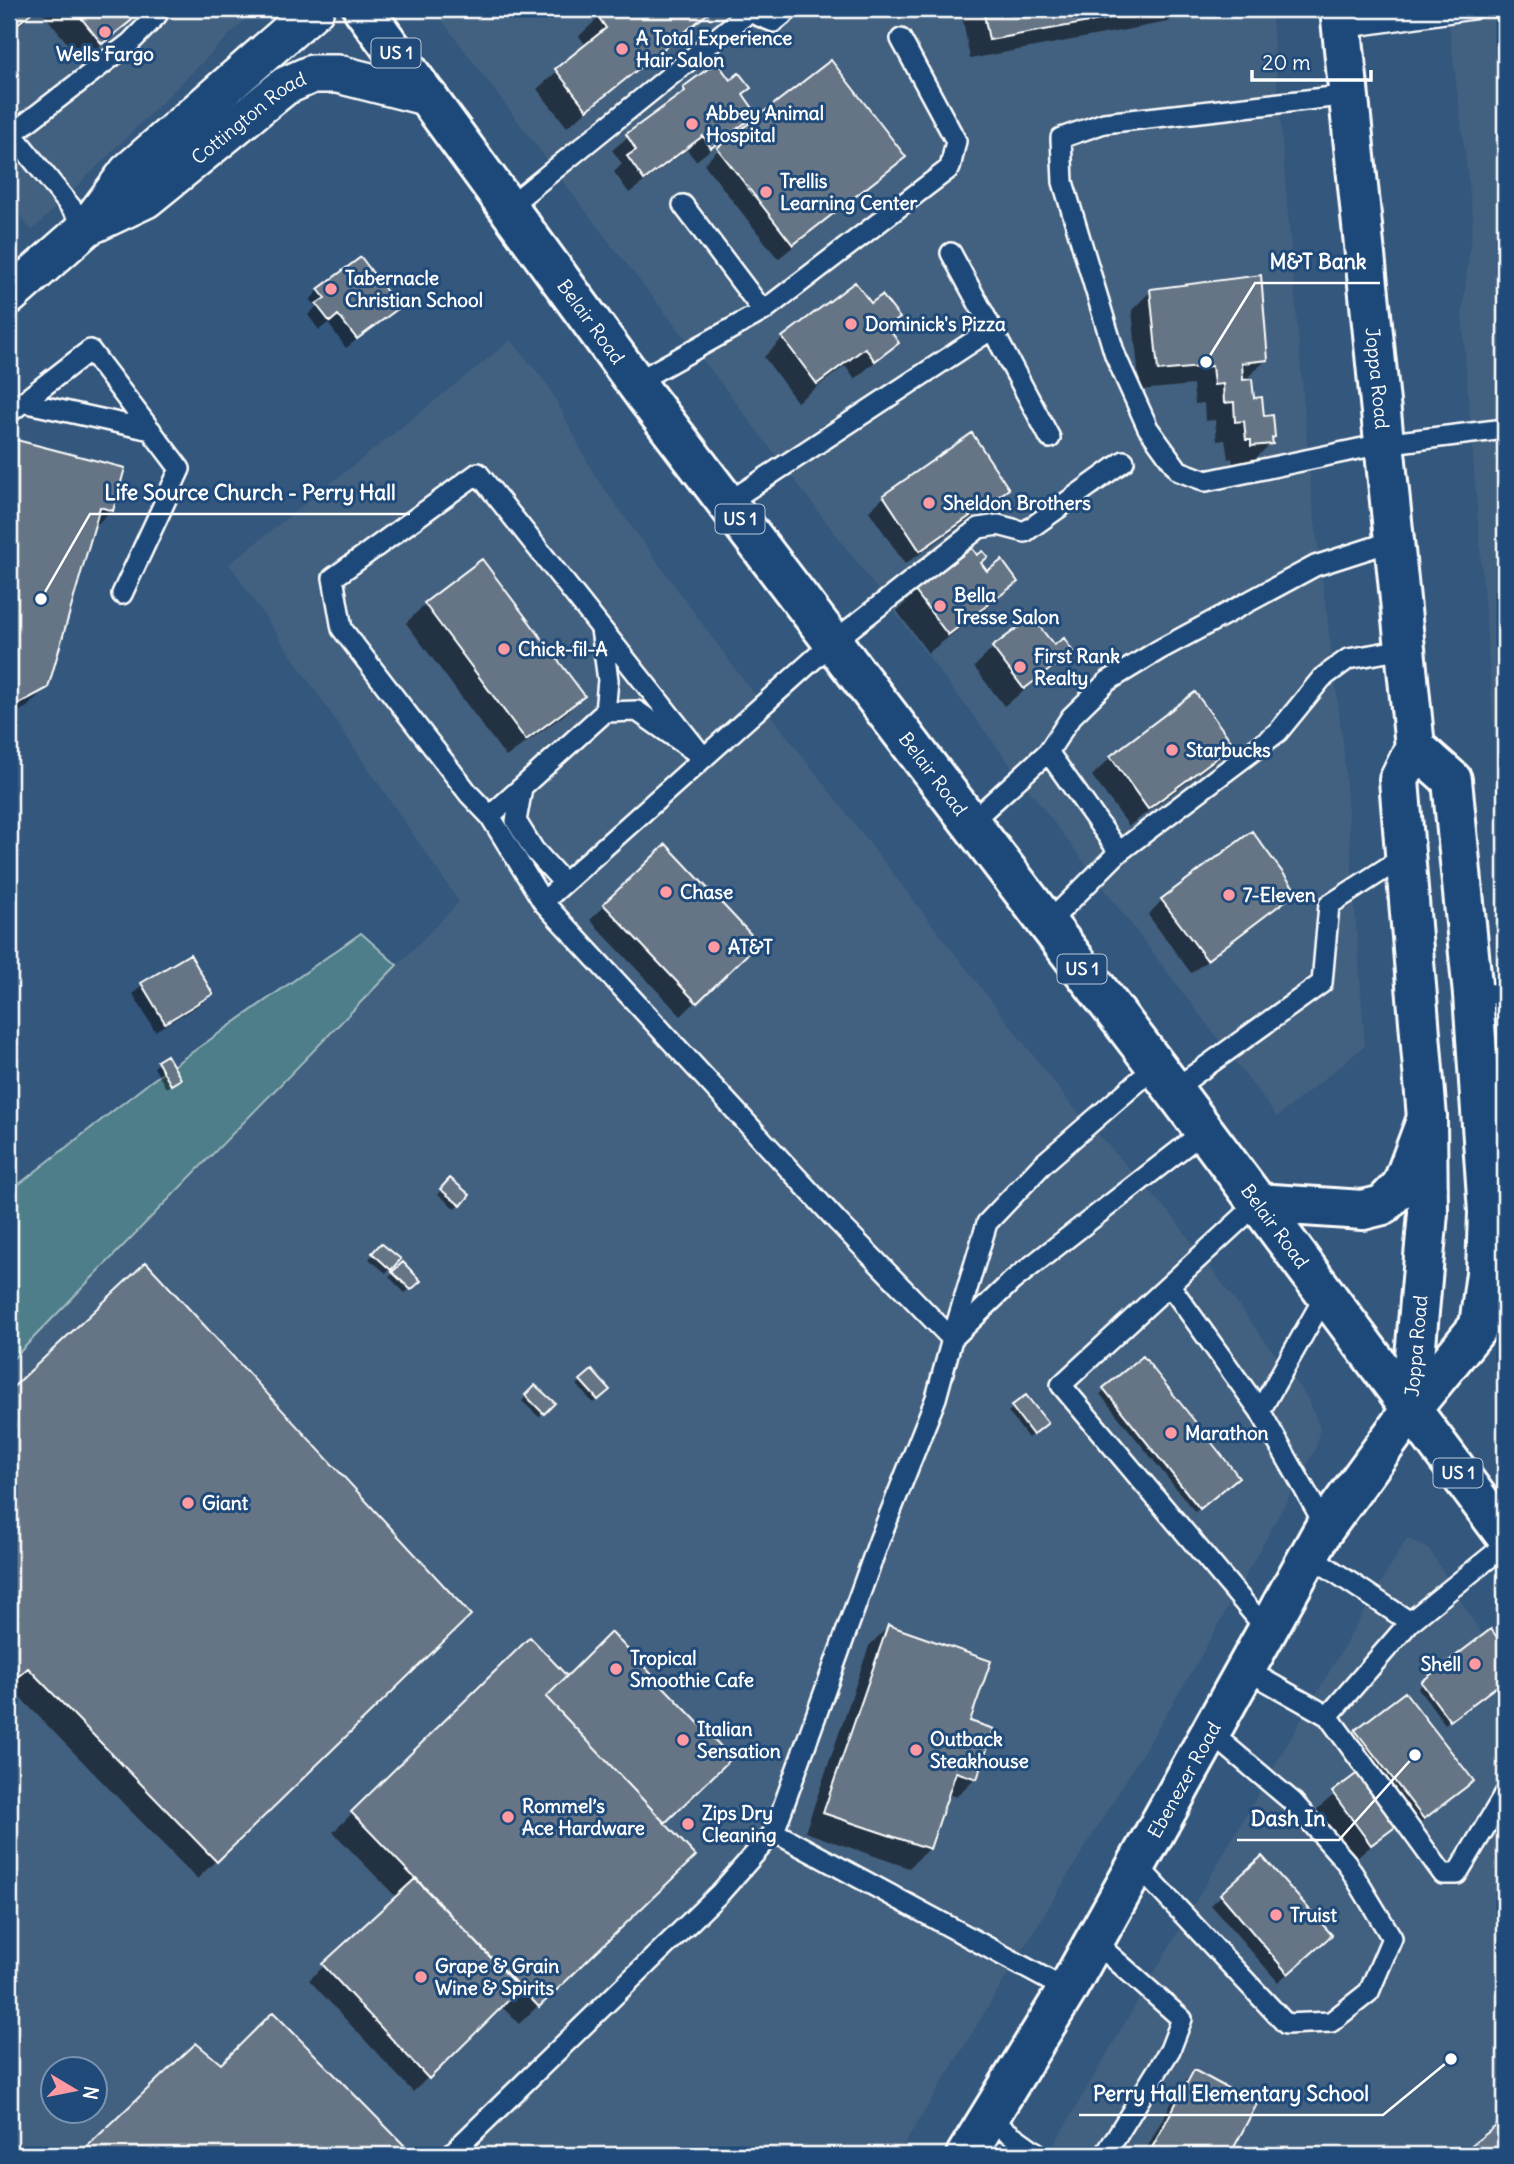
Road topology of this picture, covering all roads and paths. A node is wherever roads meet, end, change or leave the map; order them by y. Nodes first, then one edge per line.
1 (158, 9) edge
2 (315, 9) edge
3 (363, 9) edge
4 (790, 9) edge
5 (1472, 9) edge
6 (1341, 18) edge
7 (901, 39) dead end
8 (1350, 95) junction
9 (429, 97) junction
10 (10, 132) edge
11 (683, 205) dead end
12 (508, 207) junction
13 (87, 227) junction
14 (951, 253) dead end
15 (9, 296) edge
16 (763, 311) junction
17 (992, 329) junction
18 (636, 382) junction
19 (16, 407) edge
20 (1505, 429) edge
21 (151, 430) junction
22 (1050, 438) dead end
23 (1382, 444) junction
24 (1124, 461) dead end
25 (727, 503) junction
26 (1393, 541) junction
27 (122, 594) dead end
28 (601, 629) junction
29 (833, 642) junction
30 (1404, 649) junction
31 (605, 712) junction
32 (1415, 747) junction
33 (1048, 752) junction
34 (704, 758) junction
35 (522, 788) junction
36 (490, 816) junction
37 (971, 822) junction
38 (1119, 852) junction
39 (1405, 856) junction
40 (564, 883) junction
41 (543, 902) junction
42 (1047, 924) junction
43 (1489, 994) edge
44 (1164, 1078) junction
45 (1427, 1118) junction
46 (1203, 1132) junction
47 (1258, 1203) junction
48 (1171, 1287) junction
49 (1326, 1294) junction
50 (952, 1339) junction
51 (1260, 1411) junction
52 (1410, 1411) junction
53 (1505, 1535) edge
54 (1317, 1541) junction
55 (1505, 1545) edge
56 (1410, 1622) junction
57 (1267, 1630) junction
58 (1245, 1669) junction
59 (1328, 1716) junction
60 (1210, 1732) junction
61 (1505, 1794) edge
62 (774, 1832) junction
63 (1136, 1864) junction
64 (1094, 1941) junction
65 (1067, 1990) junction
66 (988, 2118) junction
67 (450, 2155) edge
68 (966, 2155) edge
69 (1041, 2155) edge
70 (1105, 2155) edge

1 - 10 lane
2 - 13 street, Cottington Road
3 - 9 main road, Belair Road / US 1
4 - 12 lane
5 - 6 lane
6 - 8 main road, Joppa Road
7 - 16 lane
8 - 23 main road, Joppa Road
8 - 23 lane
9 - 12 main road, Belair Road / US 1
9 - 13 street, Cottington Road
10 - 13 lane
11 - 16 lane
12 - 18 main road, Belair Road / US 1
13 - 15 street, Cottington Road
14 - 17 lane
16 - 18 lane
17 - 22 lane
17 - 25 lane
18 - 25 main road, Belair Road / US 1
19 - 21 lane
19 - 21 lane
20 - 23 lane
21 - 27 lane
23 - 26 main road, Joppa Road
24 - 29 lane
25 - 29 main road, Belair Road / US 1
26 - 30 main road, Joppa Road
26 - 33 lane
28 - 31 lane
28 - 34 lane
28 - 36 lane
29 - 34 lane
29 - 37 main road, Belair Road / US 1
30 - 32 main road, Joppa Road
30 - 38 lane
31 - 34 lane
31 - 35 lane
32 - 39 main road, Joppa Road
32 - 43 main road, Joppa Road
33 - 37 lane
33 - 38 lane
34 - 40 lane
35 - 36 lane
35 - 40 lane
36 - 41 lane
37 - 42 main road, Belair Road / US 1
38 - 42 lane
39 - 44 lane
39 - 45 main road, Joppa Road
40 - 41 lane
41 - 50 lane
42 - 44 main road, Belair Road / US 1
43 - 52 main road, Joppa Road
44 - 46 main road, Belair Road / US 1
44 - 50 lane
45 - 47 main road
45 - 52 main road, Joppa Road
46 - 47 main road, Belair Road / US 1
46 - 50 lane
47 - 48 lane
47 - 49 main road, Belair Road / US 1
48 - 51 lane
48 - 57 lane
49 - 51 lane
49 - 52 main road, Belair Road / US 1
50 - 62 lane
51 - 54 lane
52 - 53 main road, Belair Road / US 1
52 - 54 main road, Ebenezer Road
54 - 56 lane
54 - 57 main road, Ebenezer Road
55 - 56 lane
56 - 59 lane
57 - 58 main road, Ebenezer Road
58 - 59 lane
58 - 60 main road, Ebenezer Road
59 - 61 lane
60 - 63 main road, Ebenezer Road
60 - 63 lane
62 - 65 lane
62 - 67 lane
63 - 64 main road, Ebenezer Road
64 - 65 main road, Ebenezer Road
64 - 70 lane
65 - 66 main road, Ebenezer Road
66 - 68 main road, Ebenezer Road
66 - 69 lane

